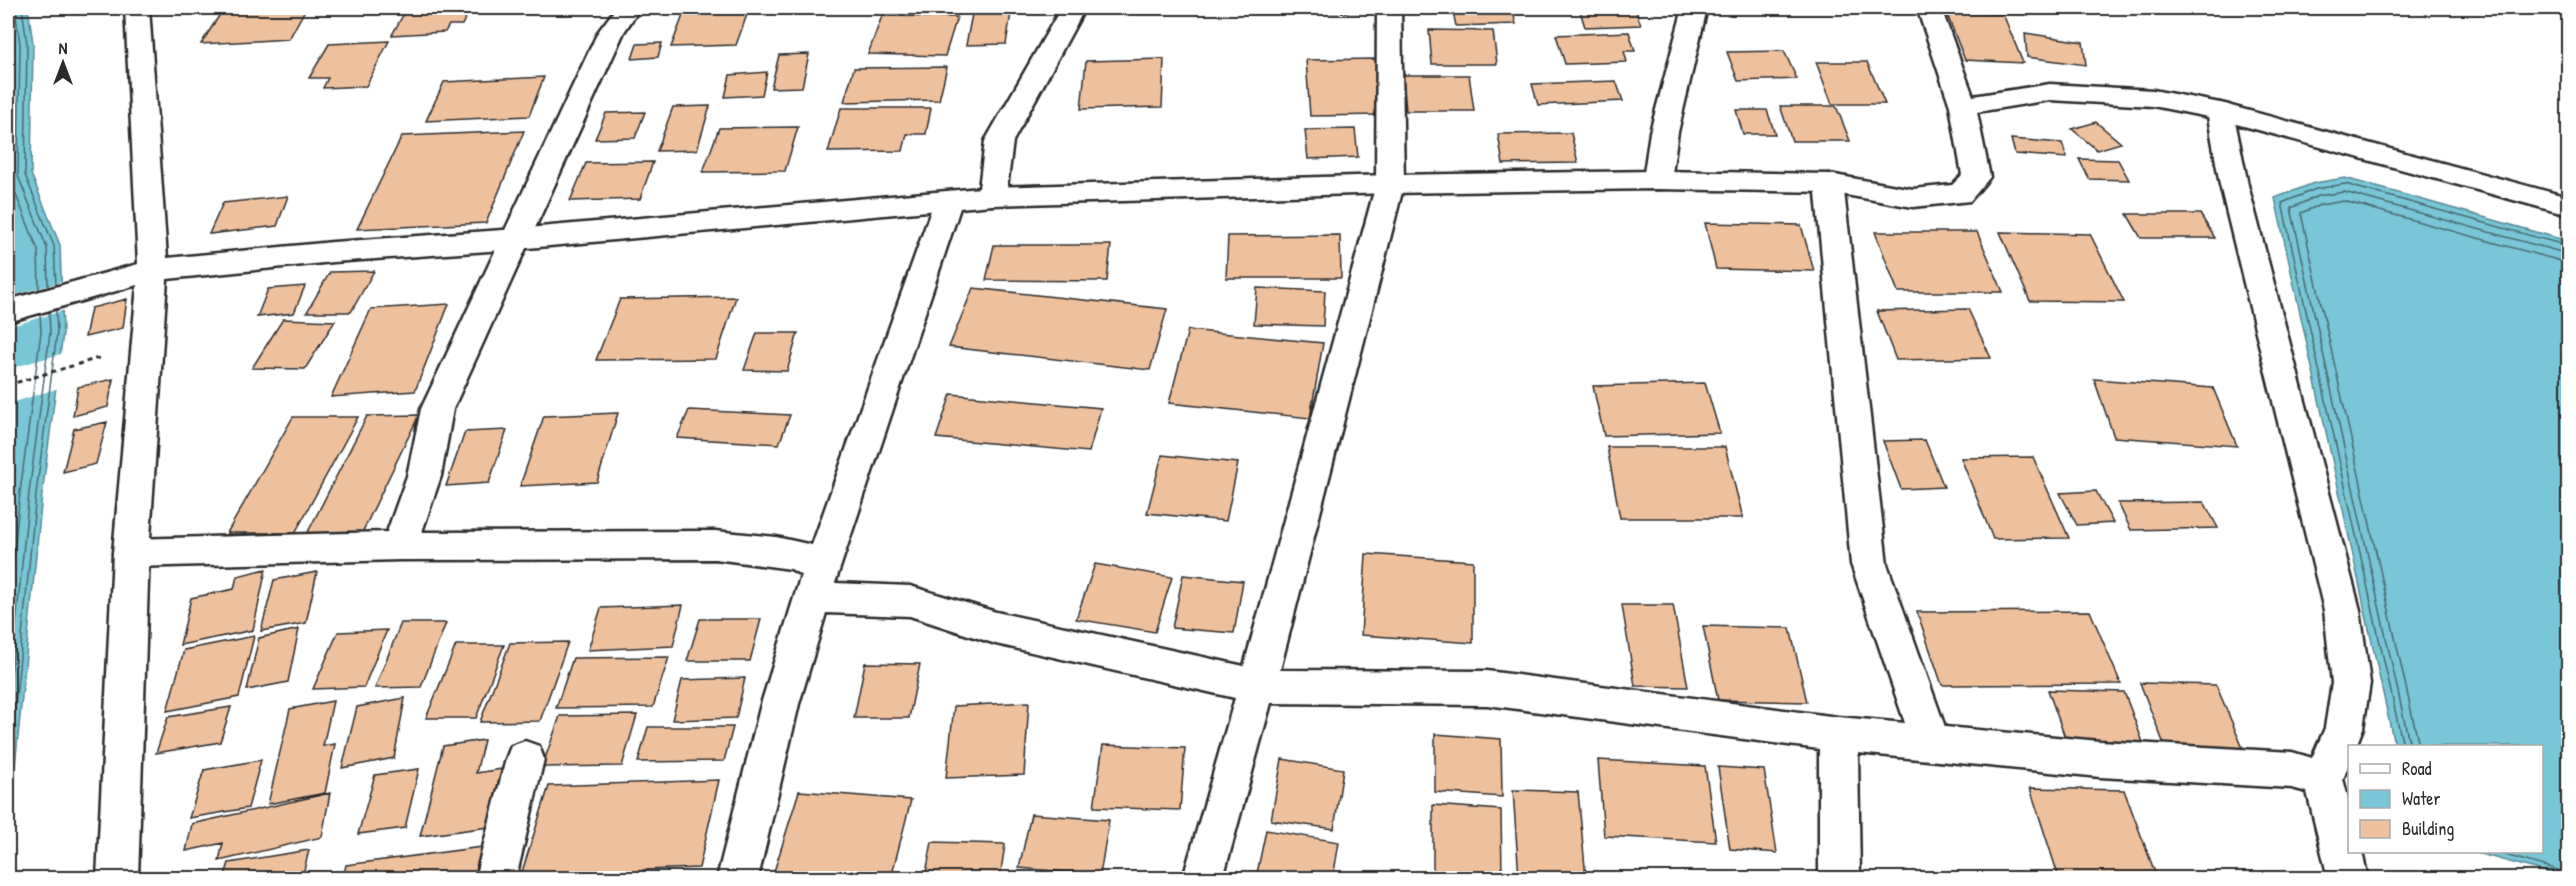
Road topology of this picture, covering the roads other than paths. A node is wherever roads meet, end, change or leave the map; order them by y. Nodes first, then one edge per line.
1 (137, 8) edge
2 (628, 8) edge
3 (1073, 8) edge
4 (1389, 8) edge
5 (1695, 8) edge
6 (1929, 8) edge
7 (1963, 105) junction
8 (2220, 111) junction
9 (1657, 180) junction
10 (1829, 183) junction
11 (1390, 184) junction
12 (992, 196) junction
13 (948, 202) junction
14 (2568, 206) edge
15 (517, 239) junction
16 (139, 274) junction
17 (8, 311) edge
18 (400, 546) junction
19 (131, 553) junction
20 (816, 583) junction
21 (1257, 686) junction
22 (1838, 734) junction
23 (1932, 744) junction
24 (525, 759) dead end
25 (2323, 779) junction
26 (117, 879) edge
27 (495, 879) edge
28 (737, 879) edge
29 (1203, 879) edge
30 (1839, 879) edge
31 (2348, 879) edge

1 - 16 street
2 - 15 street
3 - 12 street
4 - 11 street
5 - 9 street
6 - 7 street
7 - 8 street
7 - 10 street
8 - 14 street
8 - 25 street
9 - 10 street
9 - 11 street
10 - 23 street
11 - 12 street
11 - 21 street
12 - 13 street
13 - 15 street
13 - 20 street
15 - 16 street
15 - 18 street
16 - 17 street
16 - 19 street
18 - 19 street
18 - 20 street
19 - 26 street
20 - 21 street
20 - 28 street
21 - 22 street
21 - 29 street
22 - 23 street
22 - 30 street
23 - 25 street
24 - 27 street
25 - 31 street

